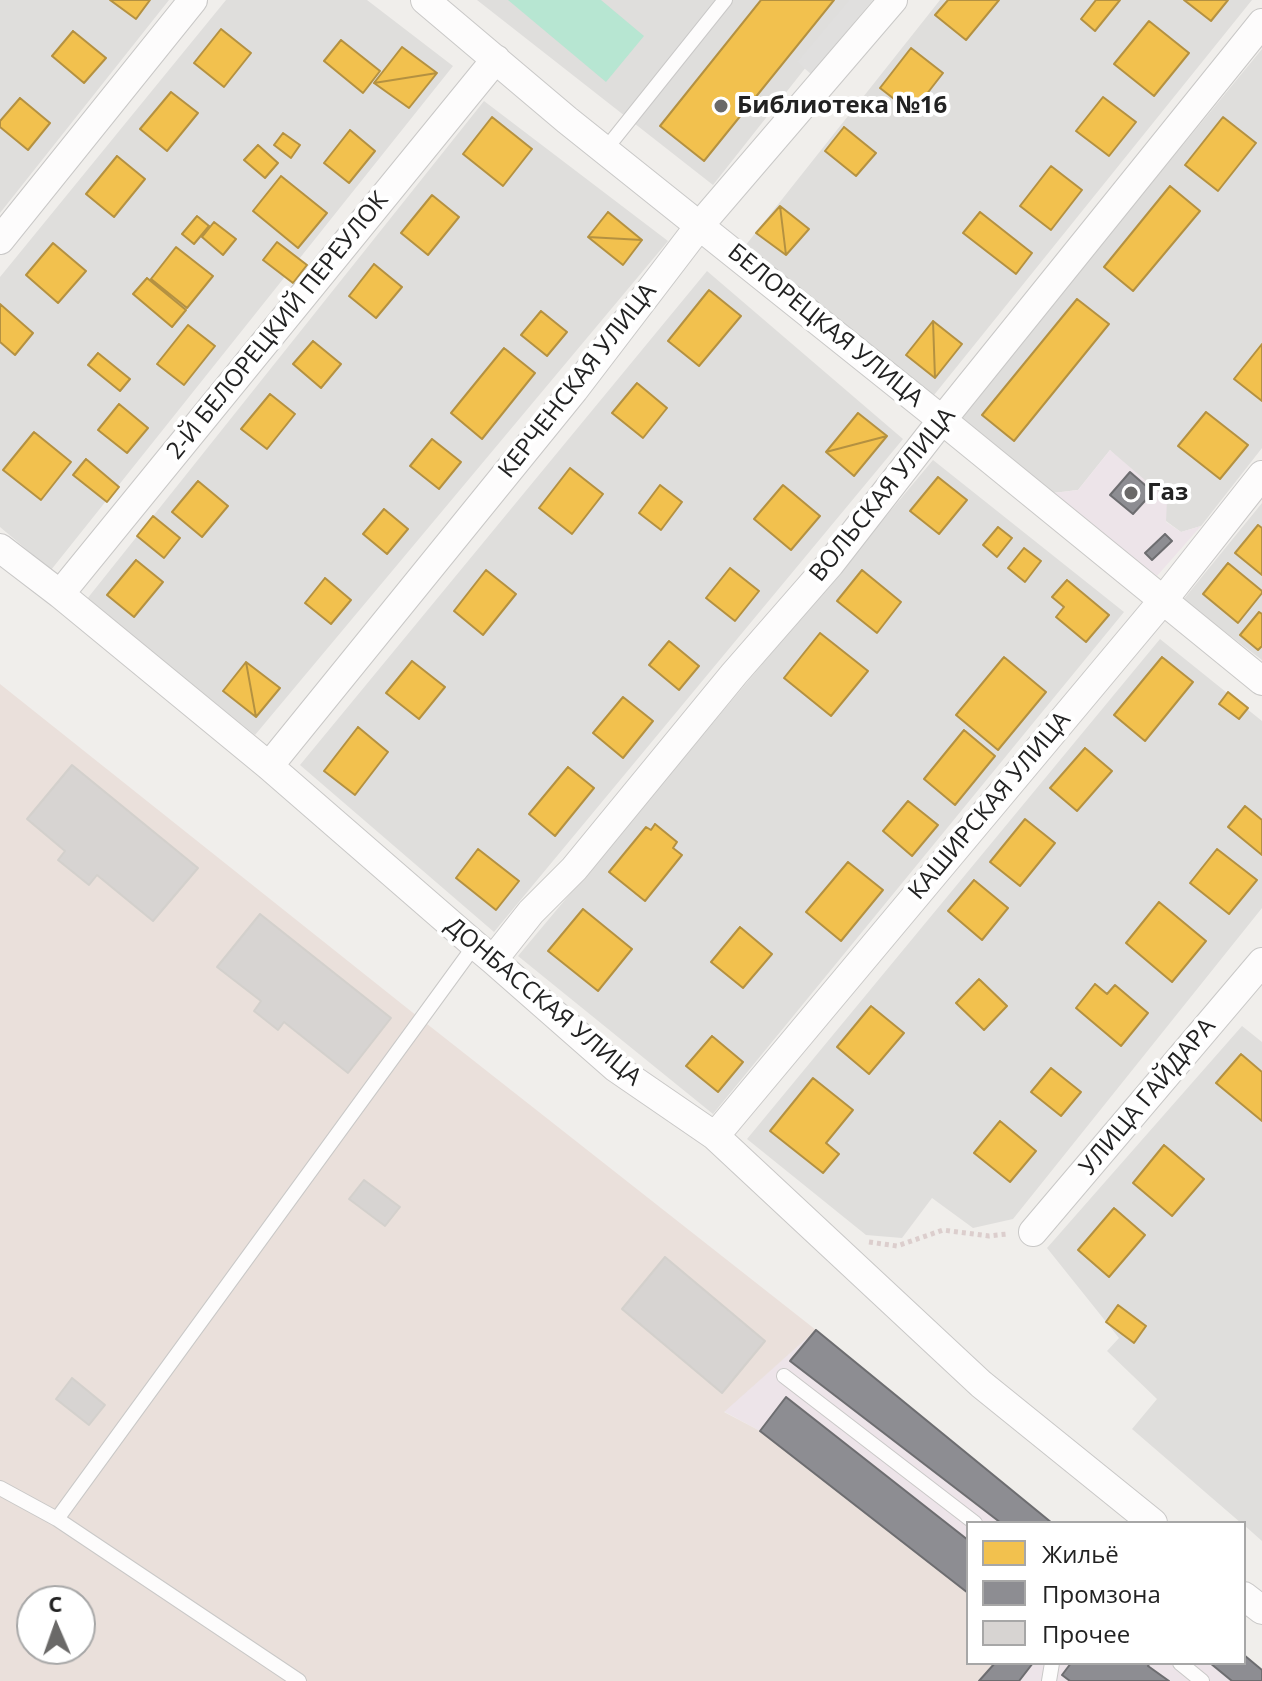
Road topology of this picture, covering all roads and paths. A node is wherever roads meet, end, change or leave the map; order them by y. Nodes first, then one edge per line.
1 (193, 0) edge
2 (425, 0) edge
3 (725, 0) edge
4 (893, 0) edge
5 (1262, 23) edge
6 (496, 59) junction
7 (605, 150) junction
8 (700, 225) junction
9 (0, 240) edge
10 (942, 420) junction
11 (1262, 475) edge
12 (0, 548) edge
13 (60, 594) junction
14 (1164, 599) junction
15 (1262, 681) edge
16 (269, 766) junction
17 (484, 952) junction
18 (1257, 979) edge
19 (715, 1136) junction
20 (1033, 1232) joint
21 (868, 1242) dead end
22 (784, 1376) dead end
23 (0, 1488) edge
24 (57, 1519) junction
25 (972, 1521) edge
26 (1151, 1521) edge
27 (1246, 1598) edge
28 (1262, 1610) edge
29 (1182, 1665) edge
30 (299, 1681) edge
31 (1202, 1681) edge

1 - 9 street
2 - 6 street, БЕЛОРЕЦКАЯ УЛИЦА
3 - 7 lane
4 - 8 street, КЕРЧЕНСКАЯ УЛИЦА
5 - 10 street, ВОЛЬСКАЯ УЛИЦА
6 - 7 street, БЕЛОРЕЦКАЯ УЛИЦА
6 - 13 street, 2-Й БЕЛОРЕЦКИЙ ПЕРЕУЛОК
7 - 8 street, БЕЛОРЕЦКАЯ УЛИЦА
8 - 10 street, БЕЛОРЕЦКАЯ УЛИЦА
8 - 16 street, КЕРЧЕНСКАЯ УЛИЦА
10 - 14 street, БЕЛОРЕЦКАЯ УЛИЦА
10 - 17 street, ВОЛЬСКАЯ УЛИЦА
11 - 14 street, КАШИРСКАЯ УЛИЦА
12 - 13 street, ДОНБАССКАЯ УЛИЦА
13 - 16 street, ДОНБАССКАЯ УЛИЦА
14 - 15 street, БЕЛОРЕЦКАЯ УЛИЦА
14 - 19 street, КАШИРСКАЯ УЛИЦА
16 - 17 street, ДОНБАССКАЯ УЛИЦА
17 - 19 street, ДОНБАССКАЯ УЛИЦА
17 - 24 lane
18 - 20 street, УЛИЦА ГАЙДАРА
19 - 26 street, ДОНБАССКАЯ УЛИЦА
20 - 21 path
22 - 25 lane
23 - 24 lane
24 - 30 lane
27 - 28 street
29 - 31 lane

